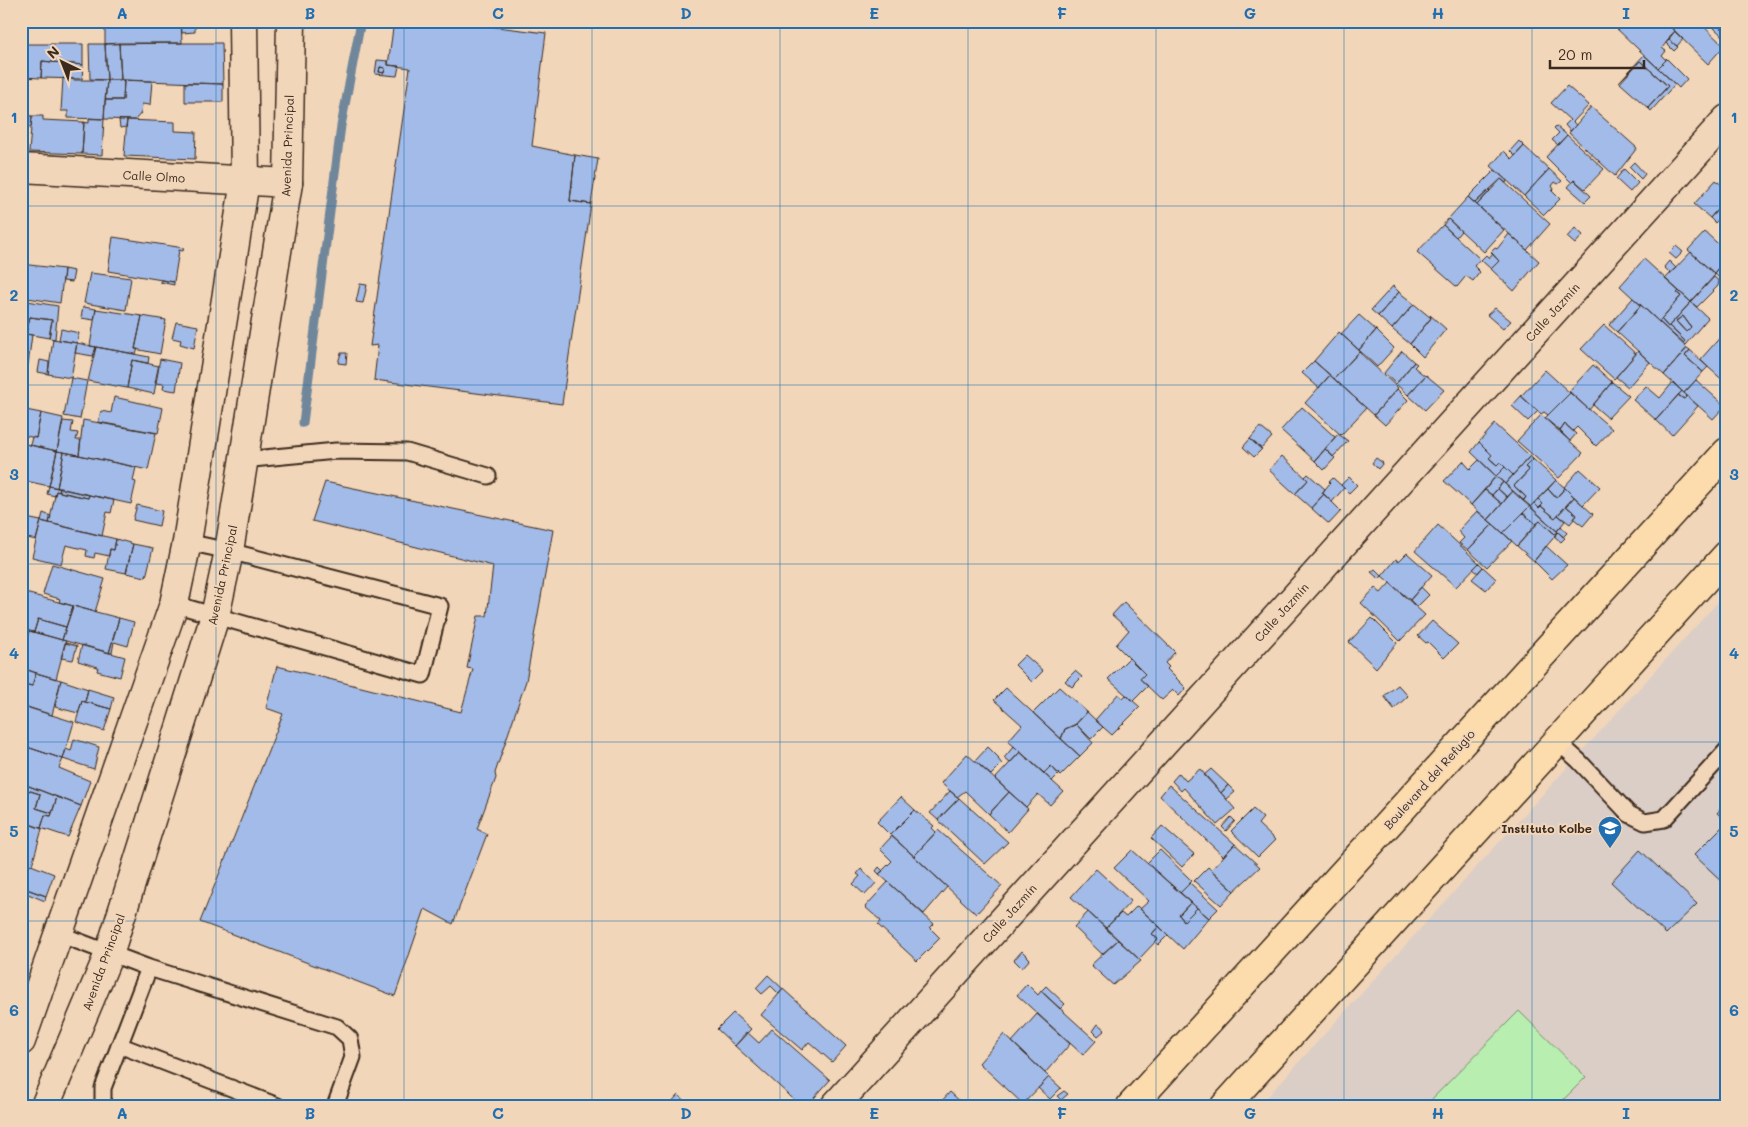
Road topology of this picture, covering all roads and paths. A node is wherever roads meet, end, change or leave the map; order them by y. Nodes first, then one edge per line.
1 (243, 21) edge
2 (291, 21) edge
3 (1727, 119) edge
4 (21, 168) edge
5 (245, 181) junction
6 (288, 183) junction
7 (1727, 452) edge
8 (244, 460) junction
9 (488, 476) dead end
10 (187, 542) junction
11 (229, 551) junction
12 (1727, 556) edge
13 (174, 604) junction
14 (215, 616) junction
15 (1558, 742) junction
16 (1727, 750) edge
17 (59, 934) junction
18 (109, 954) junction
19 (149, 968) junction
20 (21, 1041) edge
21 (118, 1045) junction
22 (46, 1106) edge
23 (103, 1106) edge
24 (278, 1106) edge
25 (335, 1106) edge
26 (835, 1106) edge
27 (1132, 1106) edge
28 (1225, 1106) edge

1 - 5 main road
2 - 6 main road, Avenida Principal
3 - 26 main road, Calle Jazmín
4 - 5 main road, Calle Olmo
5 - 6 main road, Calle Olmo
5 - 10 main road
6 - 8 main road, Avenida Principal
7 - 27 main road, Boulevard del Refugio
8 - 9 lane
8 - 11 main road, Avenida Principal
10 - 11 lane
10 - 13 main road
11 - 14 main road, Avenida Principal
11 - 14 lane
12 - 15 main road
13 - 14 lane
13 - 17 main road
14 - 18 main road, Avenida Principal
15 - 16 lane
15 - 28 main road
17 - 18 lane
17 - 20 main road
18 - 19 lane
18 - 22 main road, Avenida Principal
19 - 21 lane
19 - 25 lane
21 - 23 lane
21 - 24 lane

